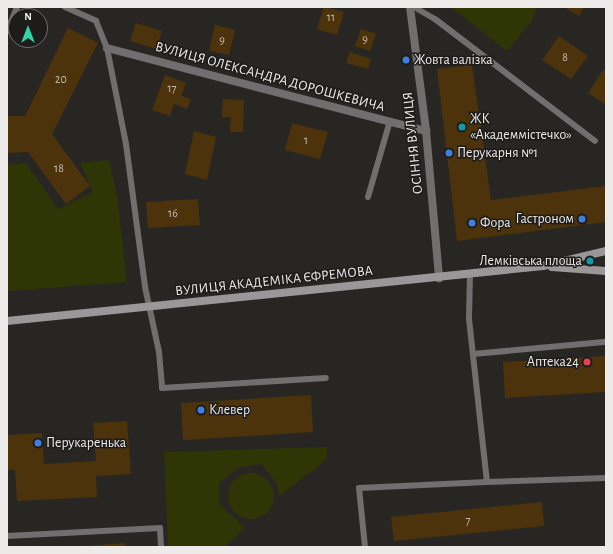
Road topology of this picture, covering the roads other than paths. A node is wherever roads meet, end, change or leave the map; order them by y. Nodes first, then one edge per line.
1 (17, 7) edge
2 (65, 7) edge
3 (410, 7) edge
4 (414, 7) edge
5 (7, 31) edge
6 (107, 48) junction
7 (390, 121) junction
8 (426, 131) junction
9 (595, 142) dead end
10 (368, 197) dead end
11 (606, 251) edge
12 (543, 266) junction
13 (606, 271) edge
14 (470, 274) junction
15 (439, 278) junction
16 (148, 306) junction
17 (7, 321) edge
18 (606, 342) edge
19 (473, 354) junction
20 (326, 378) dead end
21 (606, 478) edge
22 (487, 482) junction
23 (7, 536) edge
24 (162, 547) edge
25 (365, 547) edge

1 - 5 lane
2 - 6 lane
3 - 8 street, ОСІННЯ ВУЛИЦЯ
4 - 9 lane
6 - 7 street, ВУЛИЦЯ ОЛЕКСАНДРА ДОРОШКЕВИЧА
6 - 16 lane
7 - 8 street, ВУЛИЦЯ ОЛЕКСАНДРА ДОРОШКЕВИЧА
7 - 10 lane
8 - 15 street, ОСІННЯ ВУЛИЦЯ
11 - 12 main road, ВУЛИЦЯ АКАДЕМІКА ЄФРЕМОВА
12 - 13 main road, ВУЛИЦЯ АКАДЕМІКА ЄФРЕМОВА
12 - 14 main road, ВУЛИЦЯ АКАДЕМІКА ЄФРЕМОВА
14 - 15 main road, ВУЛИЦЯ АКАДЕМІКА ЄФРЕМОВА
14 - 19 lane
15 - 16 main road, ВУЛИЦЯ АКАДЕМІКА ЄФРЕМОВА
16 - 17 main road, ВУЛИЦЯ АКАДЕМІКА ЄФРЕМОВА
16 - 20 lane
18 - 19 lane
19 - 22 lane
21 - 22 lane
22 - 25 lane
23 - 24 lane

